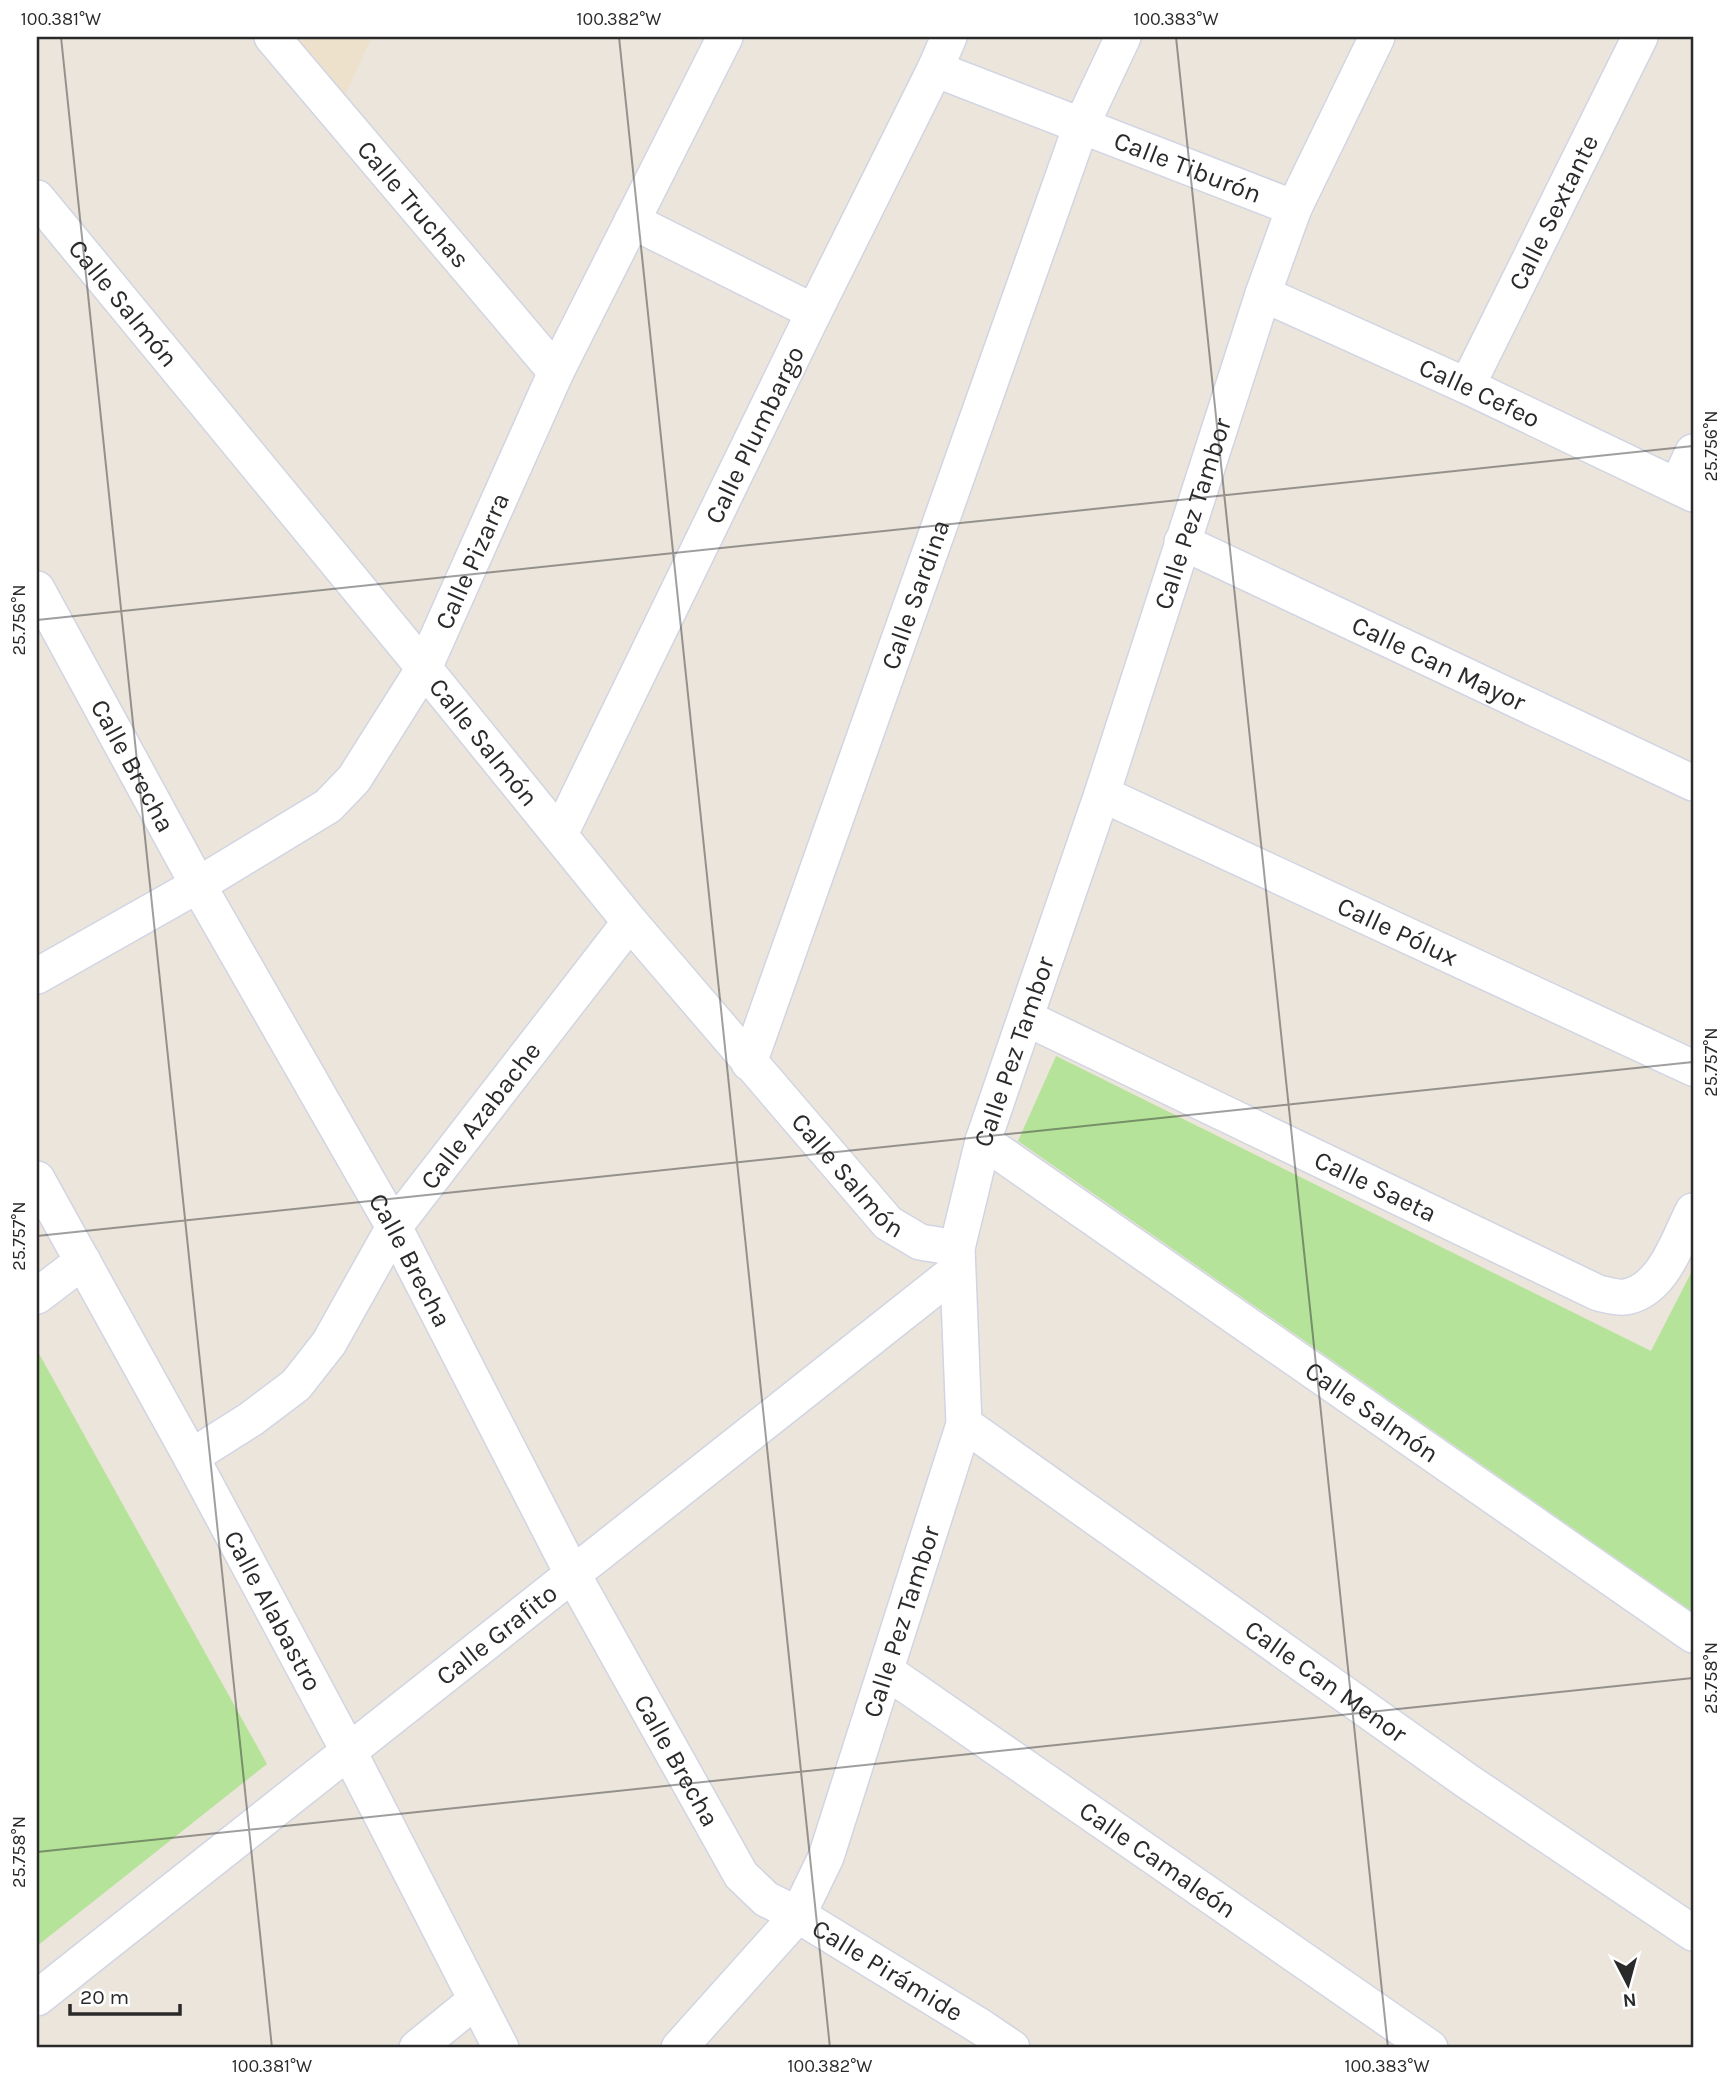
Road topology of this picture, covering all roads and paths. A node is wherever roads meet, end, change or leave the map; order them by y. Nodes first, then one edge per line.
1 (272, 37) edge
2 (725, 37) edge
3 (949, 37) edge
4 (1124, 37) edge
5 (1377, 37) edge
6 (1640, 37) edge
7 (935, 69) junction
8 (1081, 126) junction
9 (37, 198) edge
10 (1294, 208) junction
11 (632, 221) junction
12 (1263, 294) junction
13 (814, 312) junction
14 (556, 372) junction
15 (1467, 386) junction
16 (1693, 452) edge
17 (1685, 490) edge
18 (1182, 542) junction
19 (37, 589) edge
20 (424, 668) junction
21 (1693, 783) edge
22 (1102, 794) junction
23 (560, 834) junction
24 (198, 885) junction
25 (630, 922) junction
26 (37, 975) edge
27 (1026, 1018) junction
28 (749, 1063) junction
29 (1693, 1068) edge
30 (983, 1142) junction
31 (37, 1179) edge
32 (1693, 1211) edge
33 (394, 1227) junction
34 (957, 1259) junction
35 (83, 1261) junction
36 (37, 1296) edge
37 (964, 1424) junction
38 (191, 1457) junction
39 (572, 1573) junction
40 (1693, 1635) edge
41 (886, 1671) junction
42 (349, 1752) junction
43 (798, 1915) junction
44 (1693, 1933) edge
45 (37, 1998) edge
46 (476, 2000) junction
47 (417, 2048) edge
48 (501, 2048) edge
49 (679, 2048) edge
50 (1012, 2048) edge
51 (1430, 2048) edge

1 - 14 street, Calle Truchas
2 - 11 street, Calle Pizarra
3 - 7 street, Calle Plumbargo
4 - 8 street, Calle Sardina
5 - 10 street, Calle Pez Tambor
6 - 15 street, Calle Sextante
7 - 8 street
7 - 13 street, Calle Plumbargo
8 - 10 street, Calle Tiburón
8 - 28 street, Calle Sardina
9 - 20 street, Calle Salmón
10 - 12 street, Calle Pez Tambor
11 - 13 street
11 - 14 street, Calle Pizarra
12 - 15 street, Calle Cefeo
12 - 18 street, Calle Pez Tambor
13 - 23 street, Calle Plumbargo
14 - 20 street, Calle Pizarra
15 - 17 street, Calle Cefeo
16 - 17 street
18 - 21 street, Calle Can Mayor
18 - 22 street, Calle Pez Tambor
19 - 24 street, Calle Brecha
20 - 23 street, Calle Salmón
20 - 24 street, Calle Pizarra
22 - 27 street, Calle Pez Tambor
22 - 29 street, Calle Pólux
23 - 25 street, Calle Salmón
24 - 26 street, Calle Pizarra
24 - 33 street, Calle Brecha
25 - 28 street, Calle Salmón
25 - 33 street, Calle Azabache
27 - 30 street, Calle Pez Tambor
27 - 32 street, Calle Saeta
28 - 34 street, Calle Salmón
30 - 34 street, Calle Pez Tambor
30 - 40 street, Calle Salmón
31 - 35 street, Calle Alabastro
33 - 38 street, Calle Azabache
33 - 39 street, Calle Brecha
34 - 37 street, Calle Pez Tambor
34 - 39 street, Calle Grafito
35 - 36 street
35 - 38 street, Calle Alabastro
37 - 41 street, Calle Pez Tambor
37 - 44 street, Calle Can Menor
38 - 42 street, Calle Alabastro
39 - 42 street, Calle Grafito
39 - 43 street, Calle Brecha
41 - 43 street, Calle Pez Tambor
41 - 51 street, Calle Camaleón
42 - 45 street, Calle Grafito
42 - 46 street, Calle Alabastro
43 - 49 street, Calle Pez Tambor
43 - 50 street, Calle Pirámide
46 - 47 street
46 - 48 street, Calle Alabastro

